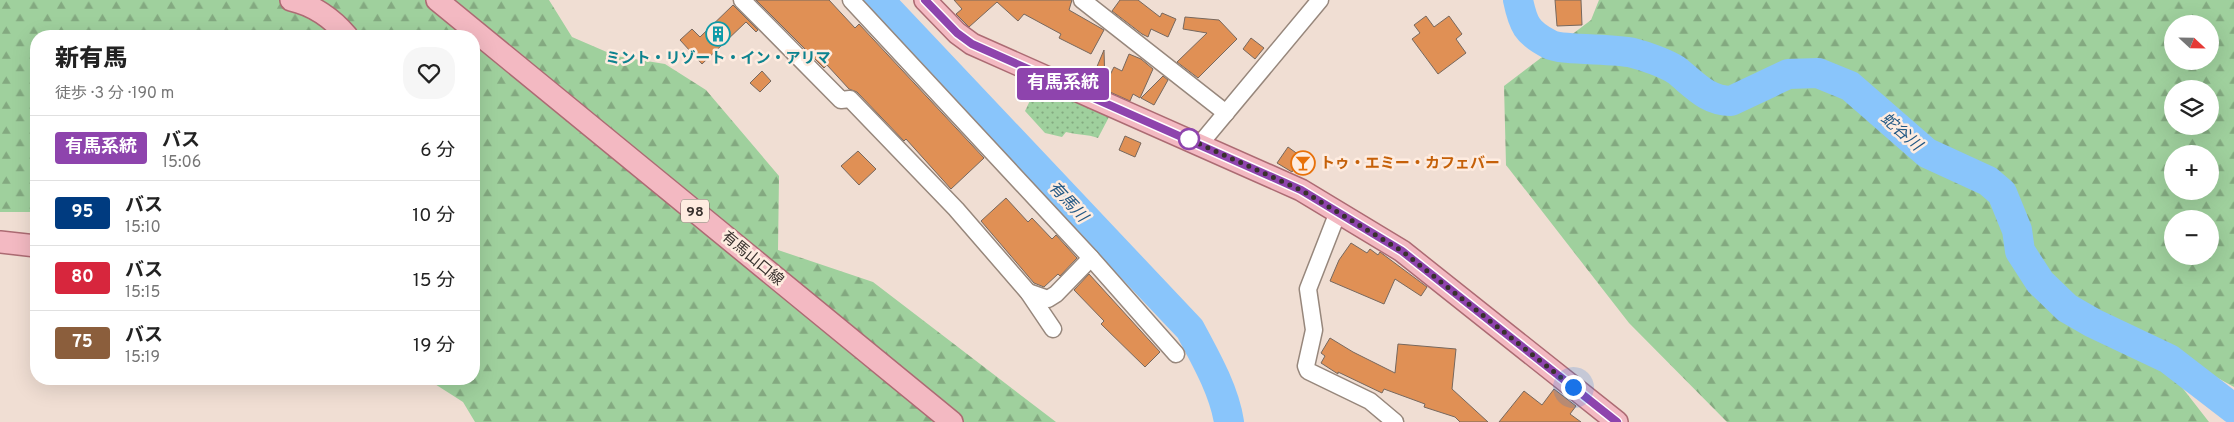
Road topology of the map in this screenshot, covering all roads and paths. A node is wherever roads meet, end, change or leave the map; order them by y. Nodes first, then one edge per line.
1 (291, 0) edge
2 (437, 0) edge
3 (742, 0) edge
4 (851, 0) edge
5 (926, 0) edge
6 (1082, 0) edge
7 (1320, 0) edge
8 (342, 30) edge
9 (474, 30) edge
10 (480, 35) edge
11 (1226, 113) junction
12 (1200, 144) junction
13 (1338, 212) junction
14 (0, 242) edge
15 (30, 245) edge
16 (1091, 258) junction
17 (1028, 292) junction
18 (1053, 329) dead end
19 (1176, 354) dead end
20 (952, 422) edge
21 (1395, 422) edge
22 (1617, 422) edge

1 - 8 main road
2 - 9 main road, 有馬山口線 / 98
3 - 17 street
4 - 16 street
5 - 12 main road
6 - 11 street
7 - 11 street
10 - 20 main road, 有馬山口線 / 98
11 - 12 street
12 - 13 main road
13 - 21 street
13 - 22 main road
14 - 15 main road
16 - 17 street
16 - 19 street
17 - 18 street

